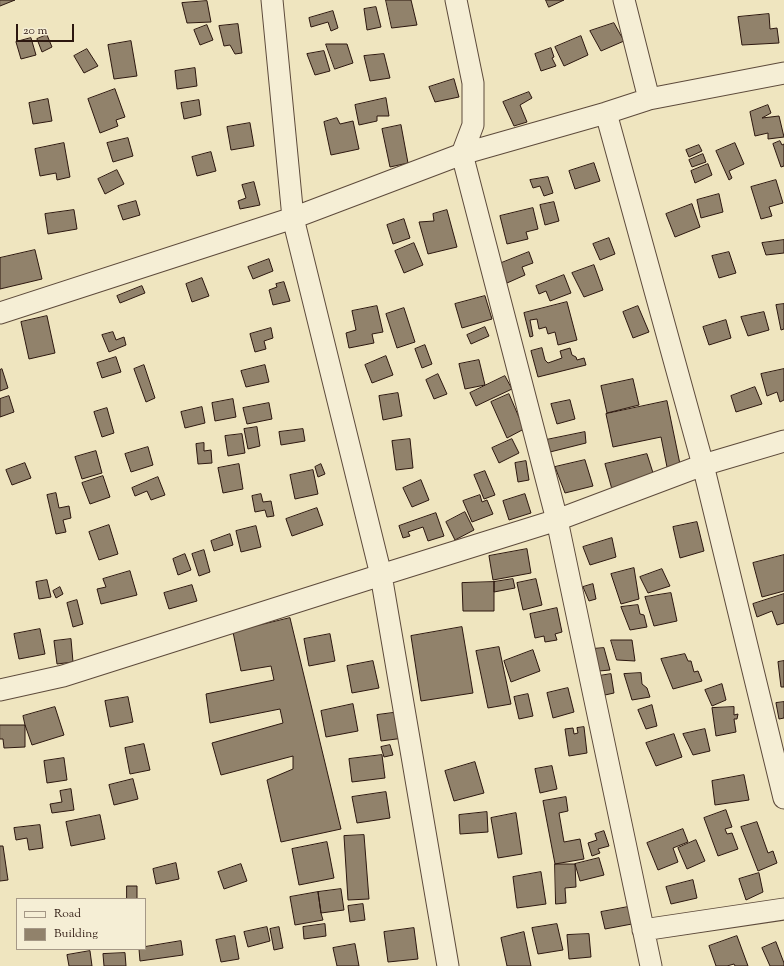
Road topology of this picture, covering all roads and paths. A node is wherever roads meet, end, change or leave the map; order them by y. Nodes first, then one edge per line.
1 (272, 0) edge
2 (456, 0) edge
3 (624, 0) edge
4 (784, 73) edge
5 (649, 99) junction
6 (606, 113) junction
7 (462, 154) junction
8 (292, 218) junction
9 (0, 314) edge
10 (784, 441) edge
11 (703, 465) junction
12 (557, 520) junction
13 (381, 575) junction
14 (0, 690) edge
15 (784, 798) edge
16 (784, 909) edge
17 (643, 930) junction
18 (448, 966) edge
19 (651, 966) edge

1 - 8 street
2 - 7 street
3 - 5 street
4 - 5 street
5 - 6 street
6 - 7 street
6 - 11 street
7 - 8 street
7 - 12 street
8 - 9 street
8 - 13 street
10 - 11 street
11 - 12 street
11 - 15 street
12 - 13 street
12 - 17 street
13 - 14 street
13 - 18 street
16 - 17 street
17 - 19 street

